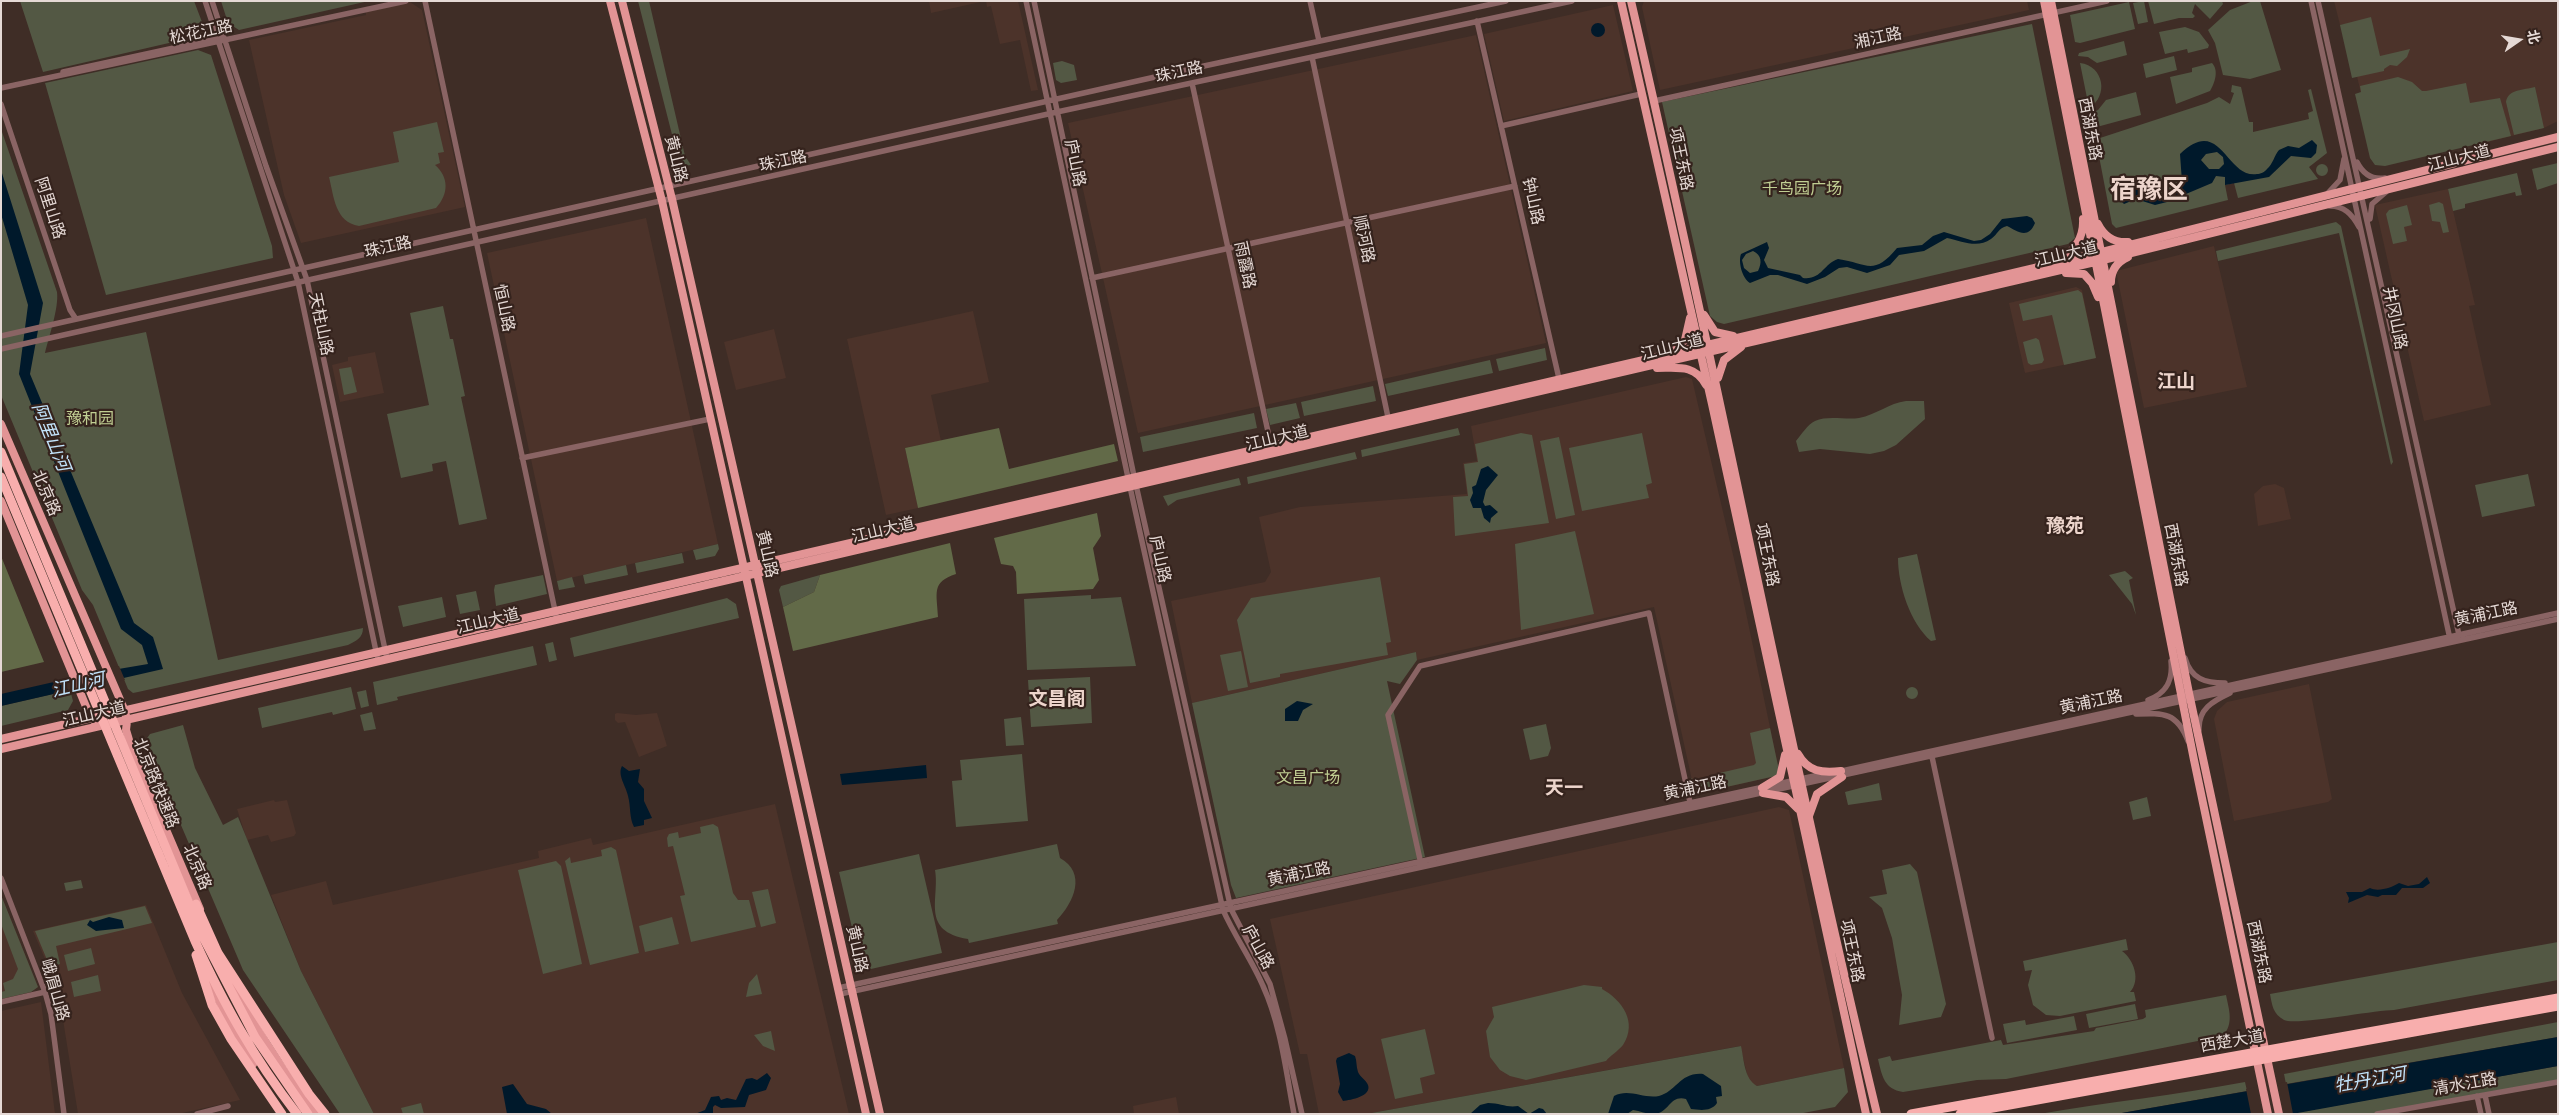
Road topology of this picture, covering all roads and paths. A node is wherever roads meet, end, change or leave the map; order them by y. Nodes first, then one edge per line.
1 (206, 1) edge
2 (212, 1) edge
3 (388, 1) edge
4 (406, 1) edge
5 (426, 1) edge
6 (610, 1) edge
7 (622, 1) edge
8 (1026, 1) edge
9 (1034, 1) edge
10 (1310, 1) edge
11 (1506, 1) edge
12 (1572, 1) edge
13 (1621, 1) edge
14 (1631, 1) edge
15 (2044, 1) edge
16 (2051, 1) edge
17 (2107, 1) edge
18 (2311, 1) edge
19 (2318, 1) edge
20 (2050, 14) junction
21 (1477, 21) junction
22 (221, 40) junction
23 (1319, 40) junction
24 (1312, 57) junction
25 (1192, 83) junction
26 (1, 87) edge
27 (1641, 94) junction
28 (1054, 100) junction
29 (1047, 101) junction
30 (1654, 101) junction
31 (1, 104) edge
32 (1057, 112) junction
33 (993, 114) junction
34 (1050, 114) junction
35 (996, 126) junction
36 (1501, 126) junction
37 (2558, 137) edge
38 (850, 146) junction
39 (2351, 147) junction
40 (2555, 148) edge
41 (2344, 149) junction
42 (853, 159) junction
43 (785, 160) junction
44 (788, 174) junction
45 (2405, 175) junction
46 (1515, 186) junction
47 (670, 187) junction
48 (2356, 187) junction
49 (2394, 189) junction
50 (658, 190) junction
51 (2081, 192) junction
52 (2324, 195) junction
53 (2359, 198) junction
54 (672, 199) junction
55 (662, 202) junction
56 (2325, 206) junction
57 (2092, 208) junction
58 (1347, 222) junction
59 (475, 230) junction
60 (2362, 232) junction
61 (2155, 238) junction
62 (2372, 238) junction
63 (478, 242) junction
64 (409, 244) junction
65 (1228, 248) junction
66 (2140, 251) junction
67 (412, 256) junction
68 (2098, 257) junction
69 (2037, 267) junction
70 (303, 268) junction
71 (293, 270) junction
72 (2029, 277) junction
73 (1092, 278) junction
74 (307, 280) junction
75 (298, 282) junction
76 (1694, 303) junction
77 (76, 319) junction
78 (2111, 321) junction
79 (1, 336) edge
80 (1758, 336) junction
81 (1709, 348) junction
82 (1, 349) edge
83 (1700, 350) junction
84 (1636, 366) junction
85 (1560, 383) junction
86 (1716, 403) junction
87 (710, 419) junction
88 (1389, 422) junction
89 (1, 424) edge
90 (1271, 448) junction
91 (1, 452) edge
92 (524, 458) junction
93 (1, 477) edge
94 (1131, 477) junction
95 (1133, 486) junction
96 (1, 501) edge
97 (756, 564) junction
98 (743, 567) junction
99 (758, 574) junction
100 (746, 576) junction
101 (557, 610) junction
102 (2558, 613) edge
103 (559, 619) junction
104 (2558, 619) edge
105 (2176, 627) junction
106 (2168, 629) junction
107 (2459, 637) junction
108 (2450, 639) junction
109 (381, 650) junction
110 (383, 660) junction
111 (2240, 685) junction
112 (2190, 696) junction
113 (2181, 699) junction
114 (125, 711) junction
115 (2118, 712) junction
116 (93, 718) junction
117 (127, 721) junction
118 (99, 727) junction
119 (1, 739) edge
120 (1790, 745) junction
121 (1, 749) edge
122 (1932, 753) junction
123 (2203, 757) junction
124 (2194, 760) junction
125 (1841, 774) junction
126 (1798, 782) junction
127 (1763, 790) junction
128 (1690, 806) junction
129 (1805, 818) junction
130 (170, 858) junction
131 (160, 859) junction
132 (1420, 862) junction
133 (1422, 869) junction
134 (1, 878) edge
135 (1230, 906) junction
136 (1223, 908) junction
137 (851, 989) junction
138 (839, 991) junction
139 (45, 992) junction
140 (2558, 998) edge
141 (1, 1002) edge
142 (2558, 1006) edge
143 (1992, 1038) dead end
144 (2267, 1054) junction
145 (2254, 1056) junction
146 (2558, 1082) edge
147 (2485, 1095) junction
148 (2477, 1096) junction
149 (228, 1106) dead end
150 (64, 1114) edge
151 (197, 1114) edge
152 (282, 1114) edge
153 (287, 1114) edge
154 (298, 1114) edge
155 (308, 1114) edge
156 (316, 1114) edge
157 (325, 1114) edge
158 (866, 1114) edge
159 (880, 1114) edge
160 (1294, 1114) edge
161 (1302, 1114) edge
162 (1866, 1114) edge
163 (1877, 1114) edge
164 (1911, 1114) edge
165 (1960, 1114) edge
166 (2268, 1114) edge
167 (2279, 1114) edge
168 (2378, 1114) edge
169 (2481, 1114) edge
170 (2489, 1114) edge

1 - 22 street, 天柱山路
2 - 22 street, 天柱山路
3 - 22 street, 松花江路
4 - 22 street, 松花江路
5 - 59 street, 恒山路
6 - 50 main road, 黄山路
7 - 47 main road, 黄山路
8 - 29 street, 庐山路
9 - 28 street, 庐山路
10 - 23 street
11 - 23 street, 珠江路
12 - 21 street, 珠江路
13 - 27 main road, 项王东路
14 - 30 main road, 项王东路
15 - 20 main road, 西湖东路
16 - 20 main road, 西湖东路
17 - 20 street, 湘江路
18 - 41 street, 井冈山路
19 - 39 street, 井冈山路
20 - 30 street, 湘江路
20 - 51 main road, 西湖东路
20 - 57 main road, 西湖东路
21 - 24 street, 珠江路
21 - 36 street, 钟山路
22 - 26 street, 松花江路
22 - 70 street, 天柱山路
22 - 71 street, 天柱山路
23 - 28 street, 珠江路
24 - 25 street, 珠江路
24 - 58 street, 顺河路
25 - 32 street, 珠江路
25 - 65 street, 雨露路
27 - 36 street
27 - 76 main road, 项王东路
28 - 29 street, 珠江路
28 - 32 street, 庐山路
29 - 33 street, 珠江路
29 - 34 street, 庐山路
30 - 76 main road, 项王东路
31 - 77 street, 阿里山路
32 - 34 street, 珠江路
32 - 73 street, 庐山路
33 - 35 street
33 - 38 street, 珠江路
34 - 35 street, 珠江路
34 - 94 street, 庐山路
35 - 42 street, 珠江路
36 - 46 street, 钟山路
37 - 45 main road, 江山大道
38 - 42 street
38 - 43 street, 珠江路
39 - 45 street
39 - 48 street, 井冈山路
40 - 49 main road, 江山大道
41 - 48 street, 井冈山路
41 - 52 street
42 - 44 street, 珠江路
43 - 44 street
43 - 47 street, 珠江路
44 - 54 street, 珠江路
45 - 48 main road, 江山大道
46 - 58 street
46 - 85 street, 钟山路
47 - 50 street, 珠江路
47 - 54 main road, 黄山路
48 - 52 main road, 江山大道
48 - 53 street, 井冈山路
49 - 53 main road, 江山大道
49 - 62 street
50 - 55 main road, 黄山路
50 - 59 street, 珠江路
51 - 68 main road, 西湖东路
51 - 69 main road
52 - 61 main road, 江山大道
53 - 56 main road, 江山大道
53 - 60 street, 井冈山路
53 - 62 street, 井冈山路
54 - 55 street, 珠江路
54 - 97 main road, 黄山路
55 - 63 street, 珠江路
55 - 87 main road, 黄山路
56 - 60 street
56 - 66 main road, 江山大道
57 - 61 main road
57 - 68 main road, 西湖东路
58 - 65 street
58 - 88 street, 顺河路
59 - 63 street, 恒山路
59 - 64 street, 珠江路
60 - 108 street, 井冈山路
61 - 68 main road, 江山大道
62 - 107 street, 井冈山路
63 - 67 street, 珠江路
63 - 92 street, 恒山路
64 - 67 street
64 - 70 street, 珠江路
65 - 73 street
65 - 90 street, 雨露路
66 - 68 main road, 江山大道
66 - 78 main road
67 - 74 street, 珠江路
68 - 69 main road, 江山大道
68 - 72 main road, 江山大道
68 - 78 main road, 西湖东路
69 - 80 main road, 江山大道
70 - 71 street, 珠江路
70 - 74 street, 天柱山路
71 - 75 street, 天柱山路
71 - 77 street, 珠江路
72 - 78 main road
72 - 80 main road, 江山大道
73 - 94 street, 庐山路
74 - 75 street, 珠江路
74 - 109 street, 天柱山路
75 - 82 street, 珠江路
75 - 109 street, 天柱山路
76 - 80 main road
76 - 81 main road, 项王东路
76 - 83 main road, 项王东路
76 - 84 main road
77 - 79 street, 珠江路
78 - 105 main road, 西湖东路
78 - 106 main road, 西湖东路
80 - 81 main road, 江山大道
80 - 86 main road
81 - 83 main road, 江山大道
81 - 86 main road, 项王东路
83 - 84 main road, 江山大道
83 - 86 main road, 项王东路
84 - 85 main road, 江山大道
84 - 86 main road
85 - 88 main road, 江山大道
86 - 120 main road, 项王东路
87 - 92 street
87 - 98 main road, 黄山路
88 - 90 main road, 江山大道
89 - 114 main road, 北京路
90 - 94 main road, 江山大道
90 - 95 main road, 江山大道
91 - 130 highway, 北京路快速路
92 - 101 street, 恒山路
93 - 131 highway, 北京路快速路
94 - 95 street, 庐山路
94 - 97 main road, 江山大道
95 - 99 main road, 江山大道
95 - 135 street, 庐山路
95 - 136 street, 庐山路
96 - 116 main road, 北京路
97 - 98 main road, 江山大道
97 - 99 main road, 黄山路
98 - 100 main road, 黄山路
98 - 101 main road, 江山大道
99 - 100 main road, 江山大道
99 - 137 main road, 黄山路
100 - 103 main road, 江山大道
100 - 138 main road, 黄山路
101 - 103 street, 恒山路
101 - 109 main road, 江山大道
102 - 107 street, 黄浦江路
103 - 110 main road, 江山大道
104 - 107 street, 黄浦江路
105 - 111 street
105 - 112 main road, 西湖东路
106 - 113 main road, 西湖东路
106 - 115 street
107 - 108 street, 黄浦江路
108 - 111 street, 黄浦江路
109 - 110 street, 天柱山路
109 - 114 main road, 江山大道
110 - 117 main road, 江山大道
111 - 112 street, 黄浦江路
111 - 123 street
112 - 113 street, 黄浦江路
112 - 123 main road, 西湖东路
113 - 115 street, 黄浦江路
113 - 124 main road, 西湖东路
114 - 116 main road, 江山大道
114 - 117 main road, 北京路
115 - 122 street, 黄浦江路
115 - 124 street
116 - 118 main road, 北京路
116 - 119 main road, 江山大道
117 - 118 main road, 江山大道
117 - 156 main road, 北京路
118 - 121 main road, 江山大道
118 - 153 main road, 北京路
120 - 125 main road
120 - 126 main road, 项王东路
120 - 127 main road
122 - 125 street, 黄浦江路
122 - 143 street
123 - 144 main road, 西湖东路
124 - 145 main road, 西湖东路
125 - 126 street, 黄浦江路
125 - 129 main road
126 - 127 street, 黄浦江路
126 - 129 main road, 项王东路
127 - 128 street, 黄浦江路
127 - 129 main road
128 - 132 street, 黄浦江路
128 - 132 street
128 - 133 street, 黄浦江路
129 - 162 main road, 项王东路
129 - 163 main road, 项王东路
130 - 155 highway, 北京路快速路
130 - 157 highway
131 - 152 highway
131 - 154 highway, 北京路快速路
132 - 133 street
132 - 135 street, 黄浦江路
133 - 135 street, 黄浦江路
134 - 139 street, 峨眉山路
135 - 136 street, 黄浦江路
135 - 161 street, 庐山路
136 - 137 street, 黄浦江路
136 - 160 street, 庐山路
137 - 138 street, 黄浦江路
137 - 159 main road, 黄山路
138 - 158 main road, 黄山路
139 - 141 street
139 - 150 street, 峨眉山路
140 - 144 highway, 西楚大道
142 - 144 highway, 西楚大道
144 - 145 highway, 西楚大道
144 - 167 main road, 西湖东路
145 - 164 highway, 西楚大道
145 - 165 highway, 西楚大道
145 - 166 main road, 西湖东路
146 - 147 street, 清水江路
147 - 148 street, 清水江路
147 - 170 street
148 - 168 street, 清水江路
148 - 169 street
149 - 151 street

